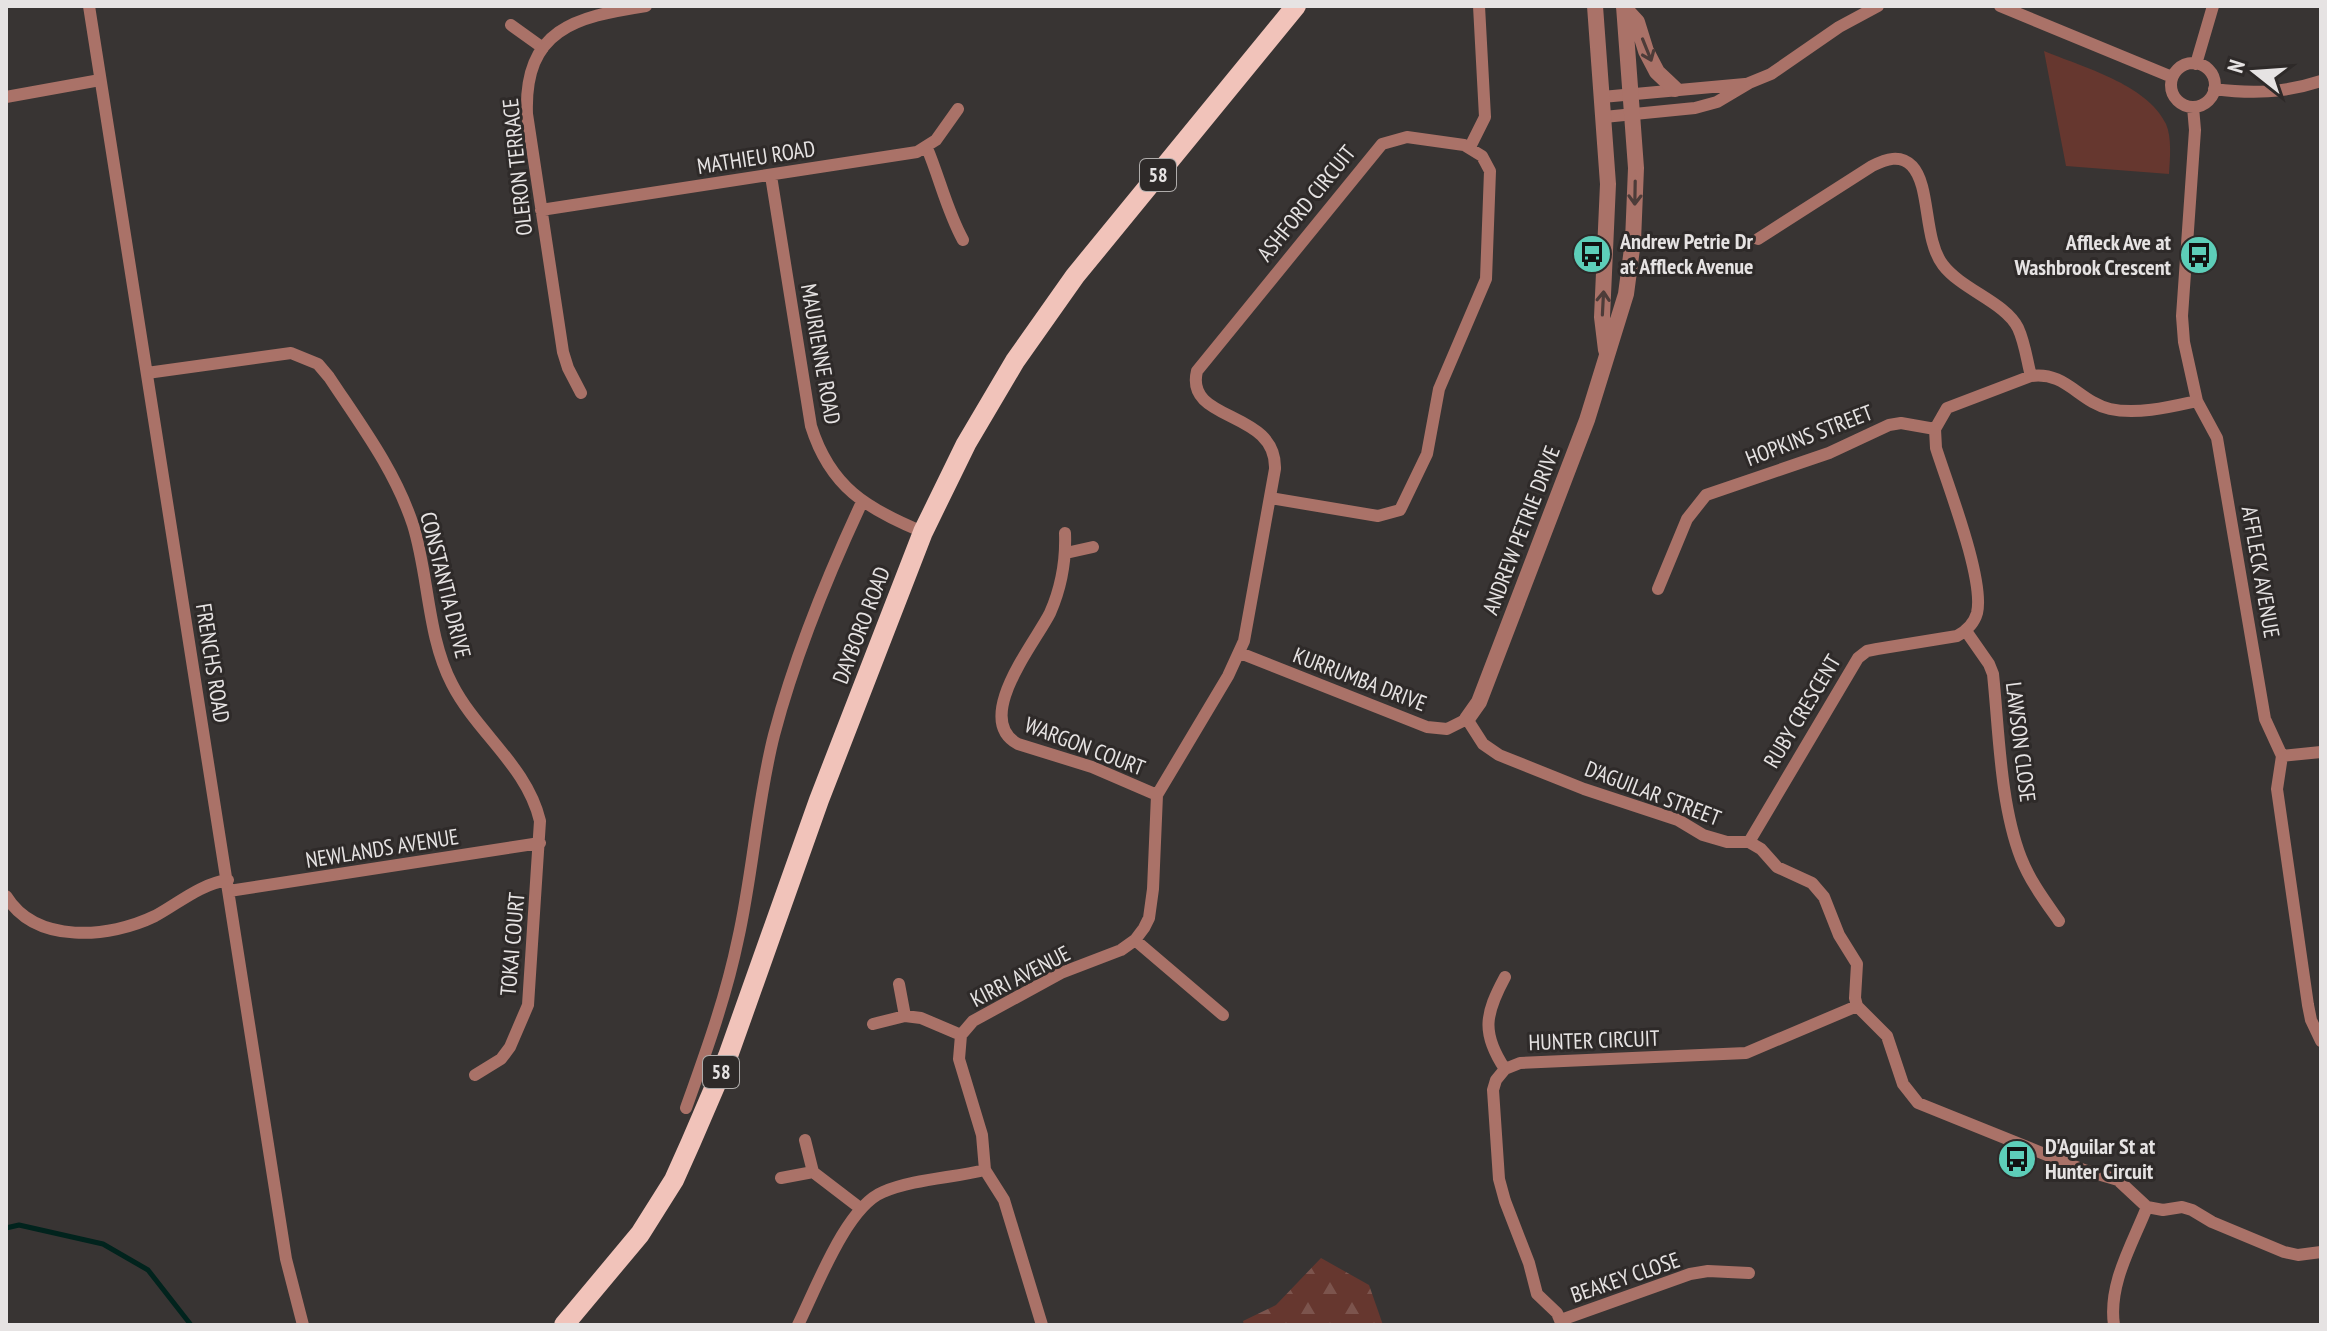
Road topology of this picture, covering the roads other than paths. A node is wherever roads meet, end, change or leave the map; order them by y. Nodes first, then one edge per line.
1 (89, 6) edge
2 (646, 6) edge
3 (1296, 6) edge
4 (1479, 6) edge
5 (1595, 6) edge
6 (1878, 6) edge
7 (2000, 6) edge
8 (2213, 6) edge
9 (1624, 7) edge
10 (1856, 10) edge
11 (511, 25) dead end
12 (543, 48) junction
13 (2196, 64) junction
14 (2172, 77) junction
15 (100, 80) junction
16 (2321, 81) edge
17 (1749, 83) junction
18 (1675, 89) junction
19 (2214, 89) junction
20 (1630, 95) junction
21 (6, 97) edge
22 (1602, 97) junction
23 (2193, 107) junction
24 (958, 109) dead end
25 (1631, 115) junction
26 (1604, 117) junction
27 (1470, 147) junction
28 (927, 148) junction
29 (771, 176) junction
30 (541, 210) junction
31 (1758, 239) dead end
32 (963, 240) dead end
33 (1606, 352) junction
34 (147, 373) junction
35 (2031, 376) junction
36 (581, 393) dead end
37 (2197, 401) junction
38 (1935, 429) junction
39 (1270, 498) junction
40 (862, 502) junction
41 (923, 532) junction
42 (1065, 533) dead end
43 (1093, 547) dead end
44 (1066, 553) junction
45 (1658, 589) dead end
46 (1966, 631) junction
47 (1240, 653) junction
48 (1467, 719) junction
49 (2321, 752) edge
50 (2282, 756) junction
51 (1157, 795) junction
52 (1749, 842) junction
53 (540, 843) junction
54 (228, 886) junction
55 (6, 896) edge
56 (2059, 921) dead end
57 (1135, 940) junction
58 (1505, 977) dead end
59 (899, 984) dead end
60 (1857, 1006) junction
61 (1223, 1015) dead end
62 (905, 1016) junction
63 (873, 1024) dead end
64 (961, 1035) junction
65 (2321, 1041) edge
66 (1505, 1069) junction
67 (475, 1075) dead end
68 (686, 1108) dead end
69 (805, 1140) dead end
70 (985, 1170) junction
71 (813, 1172) junction
72 (781, 1178) dead end
73 (2147, 1207) junction
74 (860, 1208) junction
75 (2321, 1252) edge
76 (1749, 1273) dead end
77 (563, 1322) edge
78 (1562, 1323) edge
79 (303, 1325) edge
80 (798, 1325) edge
81 (1042, 1325) edge
82 (2114, 1325) edge

1 - 15 street, FRENCHS ROAD
2 - 12 street
3 - 41 main road, DAYBORO ROAD / 58
4 - 27 street
5 - 22 street, ANDREW PETRIE DRIVE
6 - 10 street
7 - 14 street
8 - 13 street
9 -> 18 street
9 - 20 street, ANDREW PETRIE DRIVE
10 - 17 street
11 - 12 street
12 - 30 street, OLERON TERRACE
13 - 14 street
13 - 19 street
14 - 23 street
15 - 21 street
15 - 34 street, FRENCHS ROAD
16 - 19 street
17 - 18 street
17 - 25 street
18 - 20 street
19 - 23 street
20 - 22 street
20 - 25 street, ANDREW PETRIE DRIVE
22 - 26 street, ANDREW PETRIE DRIVE
23 - 37 street, AFFLECK AVENUE
24 - 28 street
25 - 26 street
25 -> 33 street, ANDREW PETRIE DRIVE
33 -> 26 street, ANDREW PETRIE DRIVE
27 - 39 street
27 - 39 street, ASHFORD CIRCUIT
28 - 29 street, MATHIEU ROAD
28 - 32 street
29 - 30 street, MATHIEU ROAD
29 - 40 street, MAURIENNE ROAD
30 - 36 street, OLERON TERRACE
31 - 35 street
33 - 48 street, ANDREW PETRIE DRIVE
34 - 53 street, CONSTANTIA DRIVE
34 - 54 street, FRENCHS ROAD
35 - 37 street
35 - 38 street
37 - 50 street, AFFLECK AVENUE
38 - 45 street, HOPKINS STREET
38 - 46 street
39 - 47 street, ASHFORD CIRCUIT
40 - 41 street, MAURIENNE ROAD
40 - 68 street
41 - 77 main road, DAYBORO ROAD / 58
42 - 44 street, WARGON COURT
43 - 44 street
44 - 51 street, WARGON COURT
46 - 52 street, RUBY CRESCENT
46 - 56 street, LAWSON CLOSE
47 - 48 street, KURRUMBA DRIVE
47 - 51 street
48 - 52 street, D'AGUILAR STREET
49 - 50 street
50 - 65 street
51 - 57 street
52 - 60 street
53 - 54 street, NEWLANDS AVENUE
53 - 67 street, TOKAI COURT
54 - 55 street, NEWLANDS AVENUE
54 - 79 street, FRENCHS ROAD
57 - 61 street
57 - 64 street, KIRRI AVENUE
58 - 66 street
59 - 62 street
60 - 66 street, HUNTER CIRCUIT
60 - 73 street
62 - 63 street
62 - 64 street
64 - 70 street, KIRRI AVENUE
66 - 78 street, HUNTER CIRCUIT
69 - 71 street
70 - 74 street
70 - 81 street, KIRRI AVENUE
71 - 72 street
71 - 74 street
73 - 75 street
73 - 82 street
74 - 80 street
76 - 78 street, BEAKEY CLOSE

